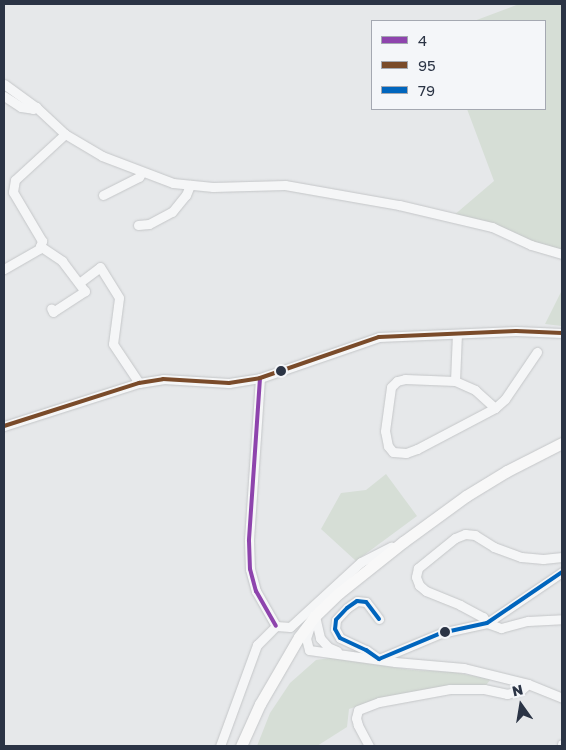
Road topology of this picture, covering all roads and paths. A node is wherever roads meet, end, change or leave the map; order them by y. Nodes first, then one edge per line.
1 (4, 84) edge
2 (4, 96) edge
3 (36, 107) junction
4 (65, 134) junction
5 (142, 172) junction
6 (190, 185) junction
7 (103, 195) dead end
8 (138, 225) dead end
9 (41, 244) junction
10 (562, 254) edge
11 (4, 269) edge
12 (79, 282) junction
13 (51, 308) dead end
14 (562, 333) edge
15 (457, 334) junction
16 (537, 352) dead end
17 (260, 378) junction
18 (455, 381) junction
19 (139, 383) junction
20 (495, 408) junction
21 (4, 426) edge
22 (562, 443) edge
23 (402, 542) junction
24 (562, 557) edge
25 (562, 572) edge
26 (315, 616) junction
27 (379, 619) dead end
28 (562, 619) edge
29 (487, 623) junction
30 (276, 626) junction
31 (309, 650) junction
32 (290, 652) junction
33 (350, 655) junction
34 (379, 659) junction
35 (528, 684) junction
36 (562, 698) edge
37 (220, 746) edge
38 (241, 746) edge
39 (369, 746) edge

1 - 3 street
2 - 3 street
3 - 4 street
4 - 5 street
4 - 9 street
5 - 6 street
5 - 7 street
6 - 8 street
6 - 10 street
9 - 11 street
9 - 12 street
12 - 13 street
12 - 19 street
14 - 15 street
15 - 17 street
15 - 18 street
16 - 20 street
17 - 19 street
17 - 30 street
18 - 20 street
18 - 20 street
19 - 21 street
22 - 23 main road
23 - 26 main road
23 - 30 street
24 - 29 street
25 - 29 street
26 - 31 street
26 - 32 main road
26 - 33 street
27 - 34 street
28 - 29 street
29 - 34 street
30 - 37 street
31 - 32 street
31 - 33 street
32 - 38 main road
33 - 34 street
34 - 35 street
35 - 36 street
35 - 39 street

